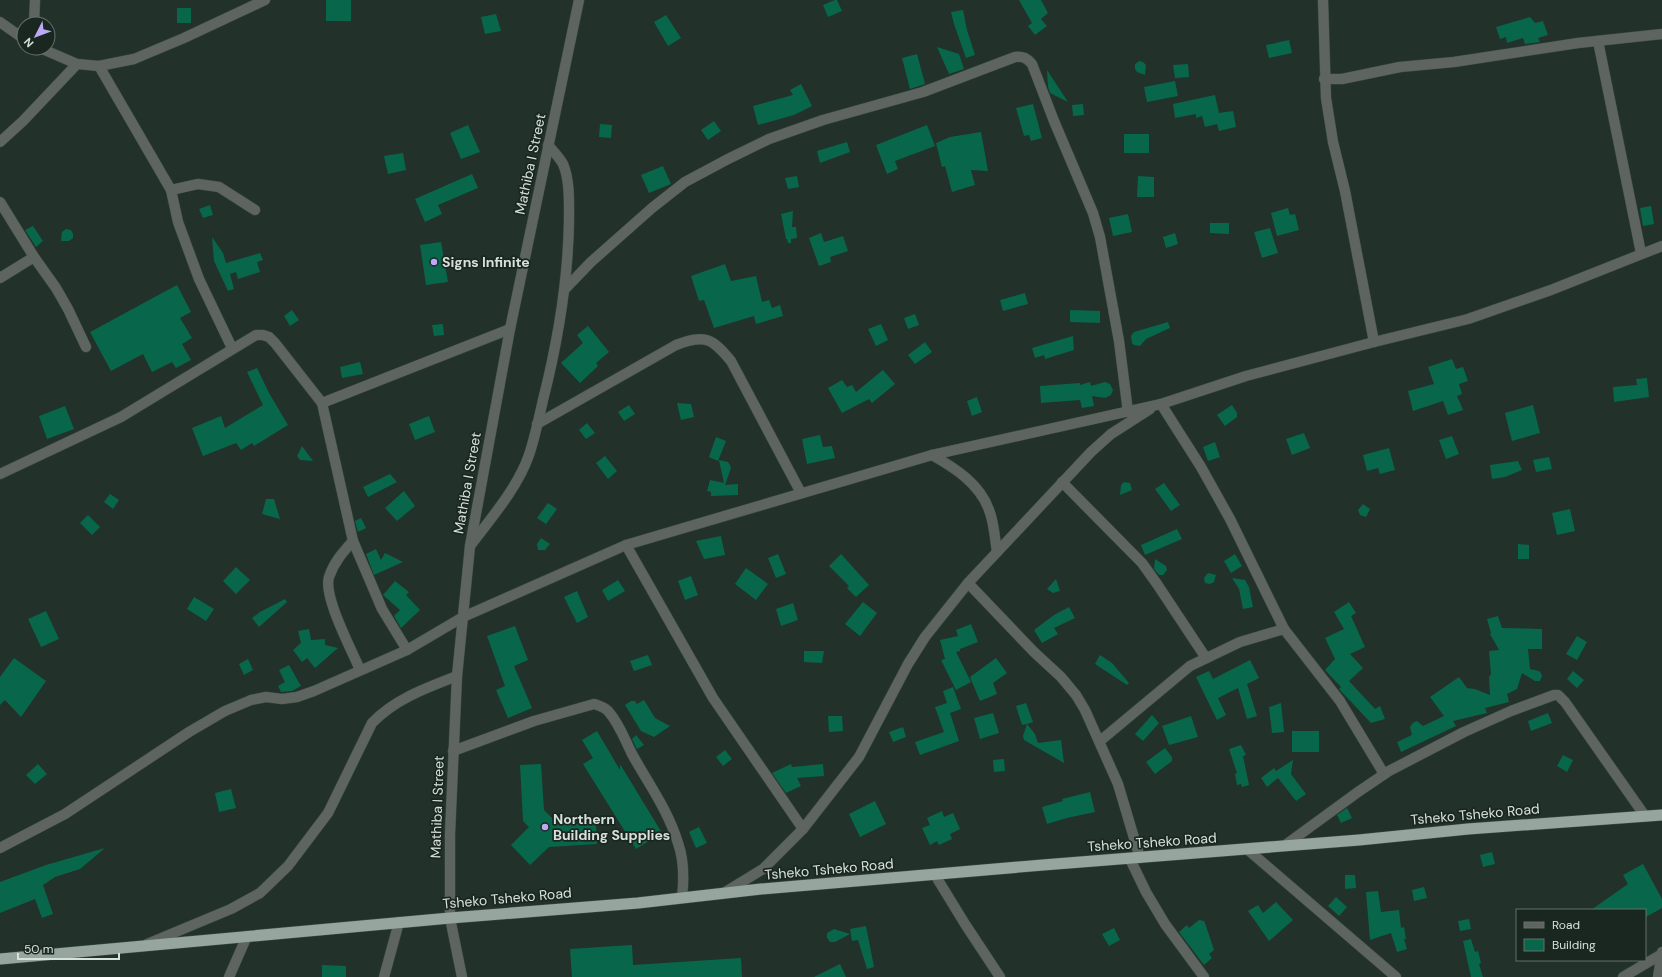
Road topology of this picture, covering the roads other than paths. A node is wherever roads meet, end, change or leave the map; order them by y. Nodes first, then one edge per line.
1 (35, 0) edge
2 (265, 0) edge
3 (579, 0) edge
4 (1323, 0) edge
5 (34, 16) edge
6 (0, 22) edge
7 (16, 33) edge
8 (1662, 34) edge
9 (1598, 41) junction
10 (56, 55) edge
11 (77, 64) junction
12 (99, 66) junction
13 (1324, 79) junction
14 (0, 142) edge
15 (548, 145) junction
16 (171, 190) junction
17 (0, 202) edge
18 (255, 210) dead end
19 (1662, 246) edge
20 (1641, 253) junction
21 (34, 257) junction
22 (0, 278) edge
23 (565, 288) junction
24 (510, 328) junction
25 (1374, 342) junction
26 (86, 347) dead end
27 (232, 348) junction
28 (322, 403) junction
29 (1158, 404) junction
30 (1128, 412) junction
31 (537, 424) junction
32 (932, 455) junction
33 (0, 474) edge
34 (1062, 482) junction
35 (801, 493) junction
36 (353, 541) junction
37 (626, 545) junction
38 (470, 546) junction
39 (997, 552) junction
40 (968, 583) junction
41 (463, 617) junction
42 (1284, 629) junction
43 (407, 650) junction
44 (1206, 658) junction
45 (360, 670) junction
46 (457, 676) junction
47 (1100, 741) junction
48 (453, 751) junction
49 (1384, 774) junction
50 (1662, 815) edge
51 (1645, 816) junction
52 (803, 829) junction
53 (1284, 846) junction
54 (0, 848) edge
55 (1248, 849) junction
56 (1135, 858) junction
57 (935, 875) junction
58 (721, 894) junction
59 (682, 897) junction
60 (450, 918) junction
61 (399, 922) junction
62 (247, 936) junction
63 (142, 946) junction
64 (1662, 953) edge
65 (0, 959) edge
66 (229, 977) edge
67 (384, 977) edge
68 (462, 977) edge
69 (1000, 977) edge
70 (1204, 977) edge
71 (1396, 977) edge
72 (1623, 977) edge
73 (1658, 977) edge

1 - 5 street
2 - 12 street
3 - 15 street, Mathiba I Street
4 - 13 street
6 - 7 street
8 - 9 street
9 - 13 street
9 - 20 street
10 - 11 street
11 - 12 street
11 - 14 street
12 - 16 street
13 - 25 street
15 - 23 street
15 - 24 street, Mathiba I Street
16 - 18 street
16 - 27 street
17 - 21 street
19 - 20 street
20 - 25 street
21 - 22 street
21 - 26 street
23 - 30 street
23 - 31 street
24 - 28 street
24 - 38 street, Mathiba I Street
25 - 29 street
27 - 28 street
27 - 33 street
28 - 36 street
29 - 30 street
29 - 34 street
29 - 42 street
30 - 32 street
31 - 35 street
31 - 38 street
32 - 35 street
32 - 39 street
34 - 39 street
34 - 44 street
35 - 37 street
36 - 43 street
36 - 45 street
37 - 41 street
37 - 52 street
38 - 41 street, Mathiba I Street
39 - 40 street
40 - 47 street
40 - 52 street
41 - 43 street
41 - 46 street, Mathiba I Street
42 - 44 street
42 - 49 street
43 - 45 street
44 - 47 street
45 - 54 street
46 - 48 street, Mathiba I Street
46 - 63 street
47 - 56 street
48 - 59 street
48 - 60 street, Mathiba I Street
49 - 51 street
49 - 53 street
50 - 51 highway, Tsheko Tsheko Road
51 - 53 highway, Tsheko Tsheko Road
52 - 58 street
53 - 55 highway, Tsheko Tsheko Road
55 - 56 highway, Tsheko Tsheko Road
55 - 71 street
56 - 57 highway, Tsheko Tsheko Road
56 - 70 street
57 - 58 highway, Tsheko Tsheko Road
57 - 69 street
58 - 59 highway, Tsheko Tsheko Road
59 - 60 highway, Tsheko Tsheko Road
60 - 61 highway, Tsheko Tsheko Road
60 - 68 street, Mathiba I Street
61 - 62 highway, Tsheko Tsheko Road
61 - 67 street
62 - 63 highway, Tsheko Tsheko Road
62 - 66 street
63 - 65 highway, Tsheko Tsheko Road
64 - 72 street
64 - 73 street

